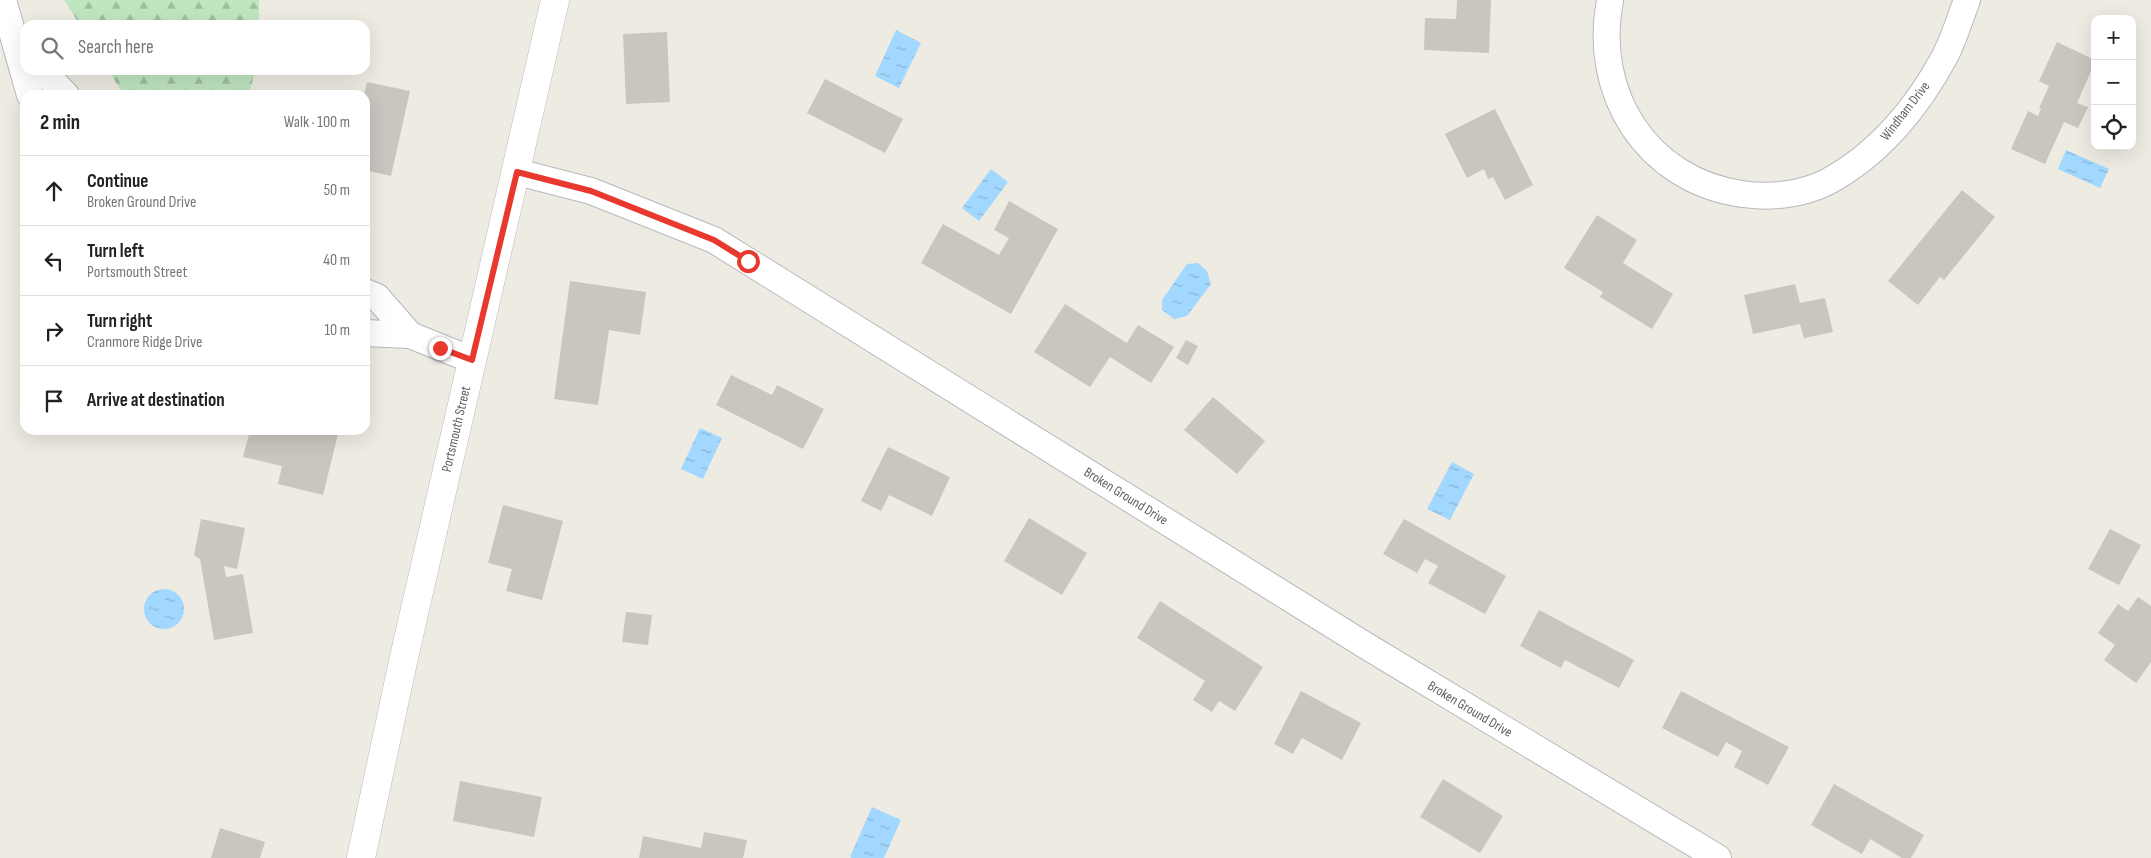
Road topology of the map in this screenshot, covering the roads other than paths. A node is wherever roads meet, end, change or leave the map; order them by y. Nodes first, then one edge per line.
1 (3, 0) edge
2 (555, 0) edge
3 (1610, 0) edge
4 (1967, 0) edge
5 (13, 49) edge
6 (20, 68) edge
7 (23, 75) edge
8 (47, 75) edge
9 (28, 90) edge
10 (61, 90) edge
11 (517, 172) junction
12 (370, 294) edge
13 (370, 333) edge
14 (410, 335) junction
15 (472, 360) junction
16 (361, 858) edge
17 (1718, 858) edge

1 - 5 street
2 - 11 street, Portsmouth Street
3 - 4 street, Windham Drive
5 - 6 street
7 - 9 street
8 - 10 street
11 - 15 street, Portsmouth Street
11 - 17 street, Broken Ground Drive
12 - 14 street
13 - 14 street
14 - 15 street
15 - 16 street, Portsmouth Street

